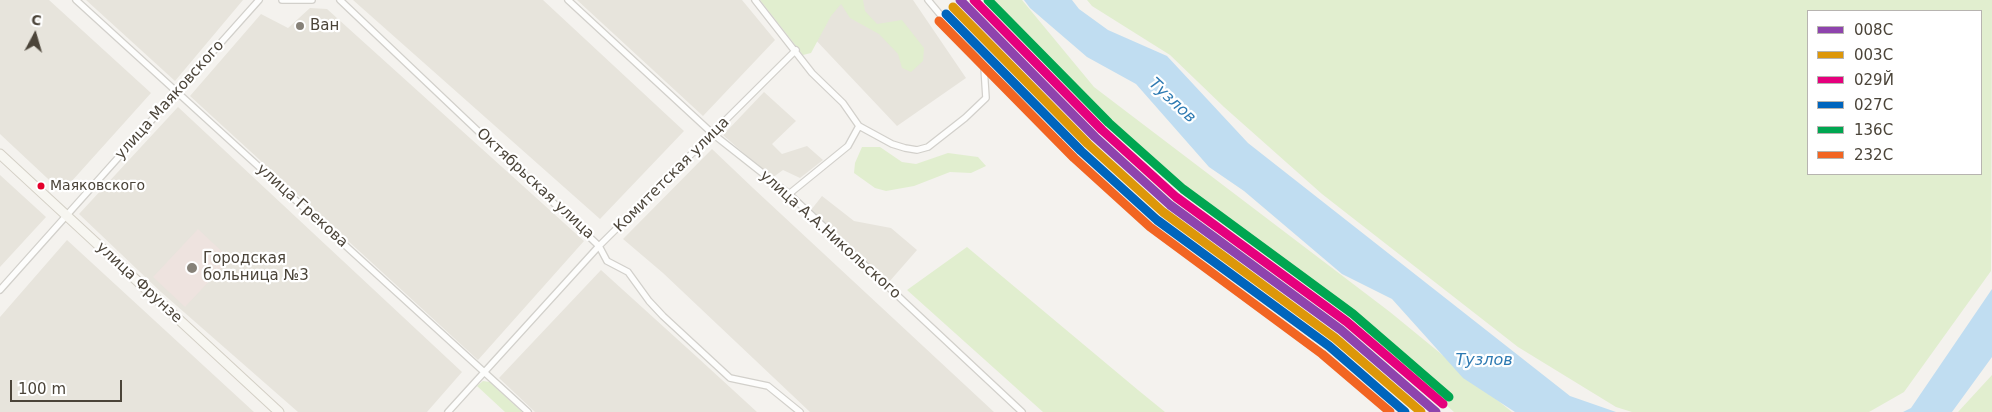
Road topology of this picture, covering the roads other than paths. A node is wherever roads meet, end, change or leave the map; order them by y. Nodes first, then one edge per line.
1 (76, 0) edge
2 (259, 0) edge
3 (282, 0) edge
4 (312, 0) edge
5 (340, 0) edge
6 (568, 0) edge
7 (755, 0) edge
8 (928, 0) edge
9 (796, 50) junction
10 (984, 67) junction
11 (177, 93) junction
12 (859, 126) junction
13 (713, 134) junction
14 (1059, 137) dead end
15 (0, 154) edge
16 (790, 194) junction
17 (66, 215) junction
18 (600, 246) junction
19 (0, 290) edge
20 (484, 372) junction
21 (279, 412) edge
22 (448, 412) edge
23 (528, 412) edge
24 (800, 412) edge
25 (1022, 412) edge

1 - 11 street, улица Грекова
2 - 11 street, улица Маяковского
3 - 4 street
5 - 18 street, Октябрьская улица
6 - 13 street, улица А.А.Никольского
7 - 9 street
8 - 10 street
9 - 12 street
9 - 13 street, Комитетская улица
10 - 12 street
10 - 14 street
11 - 17 street, улица Маяковского
11 - 20 street, улица Грекова
12 - 16 street
13 - 16 street, улица А.А.Никольского
13 - 18 street, Комитетская улица
15 - 17 street, улица Фрунзе
16 - 25 street, улица А.А.Никольского
17 - 19 street, улица Маяковского
17 - 21 street, улица Фрунзе
18 - 20 street, Комитетская улица
18 - 24 street, Октябрьская улица
20 - 22 street, Комитетская улица
20 - 23 street, улица Грекова

